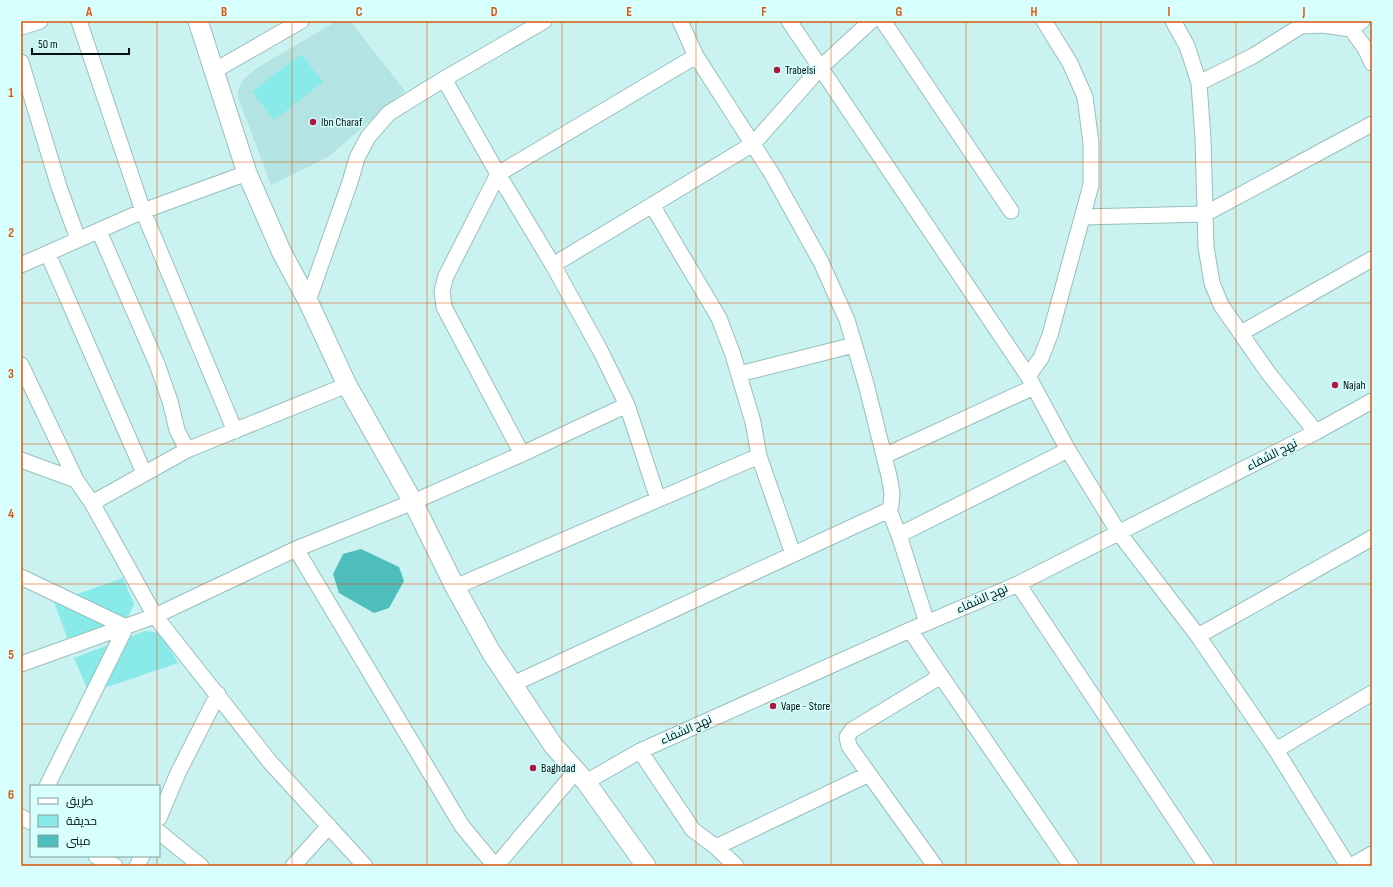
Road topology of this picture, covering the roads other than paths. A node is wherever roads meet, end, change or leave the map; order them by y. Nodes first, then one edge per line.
1 (40, 21) edge
2 (79, 21) edge
3 (198, 21) edge
4 (301, 21) edge
5 (544, 21) edge
6 (680, 21) edge
7 (789, 21) edge
8 (871, 21) edge
9 (883, 21) edge
10 (1044, 21) edge
11 (1172, 21) edge
12 (1300, 24) edge
13 (1357, 25) edge
14 (21, 27) edge
15 (696, 56) junction
16 (21, 62) edge
17 (1372, 63) edge
18 (820, 68) junction
19 (214, 71) junction
20 (444, 80) junction
21 (1199, 83) junction
22 (1372, 124) edge
23 (753, 144) junction
24 (247, 173) junction
25 (498, 174) junction
26 (652, 205) junction
27 (143, 211) junction
28 (1011, 211) dead end
29 (1205, 214) junction
30 (1084, 217) junction
31 (99, 231) junction
32 (78, 239) junction
33 (48, 254) junction
34 (1372, 259) edge
35 (21, 264) edge
36 (553, 265) junction
37 (308, 301) junction
38 (1241, 333) junction
39 (854, 345) junction
40 (21, 365) edge
41 (739, 374) junction
42 (1031, 381) junction
43 (25, 383) edge
44 (347, 385) junction
45 (1372, 401) edge
46 (627, 405) junction
47 (235, 431) junction
48 (1316, 432) junction
49 (187, 450) junction
50 (1068, 450) junction
51 (522, 454) junction
52 (759, 456) junction
53 (884, 456) junction
54 (21, 460) edge
55 (144, 473) junction
56 (76, 480) junction
57 (658, 498) junction
58 (412, 502) junction
59 (92, 503) junction
60 (888, 510) junction
61 (1119, 533) junction
62 (899, 535) junction
63 (1372, 538) edge
64 (296, 549) junction
65 (793, 554) junction
66 (21, 577) edge
67 (1018, 584) junction
68 (455, 587) junction
69 (155, 616) junction
70 (926, 623) junction
71 (126, 627) junction
72 (910, 630) junction
73 (1198, 636) junction
74 (21, 664) edge
75 (941, 676) junction
76 (513, 684) junction
77 (218, 694) junction
78 (1372, 694) edge
79 (1276, 750) junction
80 (640, 751) junction
81 (868, 774) junction
82 (581, 777) junction
83 (47, 785) edge
84 (160, 816) edge
85 (329, 826) junction
86 (160, 833) edge
87 (716, 847) junction
88 (1372, 854) edge
89 (98, 857) edge
90 (142, 857) edge
91 (115, 866) edge
92 (137, 866) edge
93 (201, 866) edge
94 (293, 866) edge
95 (364, 866) edge
96 (495, 866) edge
97 (646, 866) edge
98 (736, 866) edge
99 (935, 866) edge
100 (1071, 866) edge
101 (1206, 866) edge
102 (1348, 866) edge
103 (1351, 866) edge

1 - 14 street
2 - 27 street
3 - 19 street
4 - 19 street
5 - 20 street
6 - 15 street
7 - 18 street
8 - 18 street
9 - 28 street
10 - 30 street
11 - 21 street
12 - 13 street
12 - 21 street
13 - 17 street
15 - 23 street
15 - 25 street
16 - 32 street
18 - 23 street
18 - 42 street
19 - 24 street
20 - 25 street
20 - 37 street
21 - 29 street
22 - 29 street
23 - 26 street
23 - 39 street
24 - 27 street
24 - 37 street
25 - 36 street
25 - 51 street
26 - 36 street
26 - 41 street
27 - 31 street
27 - 47 street
29 - 30 street
29 - 38 street
30 - 42 street
31 - 32 street
31 - 49 street
32 - 33 street
33 - 35 street
33 - 55 street
34 - 38 street
36 - 46 street
37 - 44 street
38 - 48 street
39 - 41 street
39 - 53 street
40 - 43 street
41 - 52 street
42 - 50 street
42 - 53 street
43 - 56 street
44 - 47 street
44 - 58 street
45 - 48 street, نهج الشفاء
46 - 51 street
46 - 57 street
47 - 49 street
48 - 61 street, نهج الشفاء
49 - 55 street
50 - 61 street
50 - 62 street
51 - 58 street
52 - 57 street
52 - 65 street
53 - 60 street
54 - 56 street
55 - 59 street
56 - 59 street
57 - 68 street
58 - 64 street
58 - 68 street
59 - 69 street
60 - 62 street
60 - 65 street
61 - 67 street, نهج الشفاء
61 - 73 street
62 - 70 street
63 - 73 street
64 - 69 street
64 - 96 street
65 - 76 street
66 - 71 street
67 - 70 street, نهج الشفاء
67 - 101 street
68 - 76 street
69 - 71 street
69 - 77 street
70 - 72 street, نهج الشفاء
71 - 74 street
71 - 83 street
72 - 75 street
72 - 80 street, نهج الشفاء
73 - 79 street
75 - 81 street
75 - 100 street
76 - 82 street
77 - 84 street
77 - 85 street
78 - 79 street
79 - 102 street
80 - 82 street, نهج الشفاء
80 - 87 street
81 - 87 street
81 - 99 street
82 - 96 street
82 - 97 street
85 - 94 street
85 - 95 street
86 - 93 street
87 - 98 street
88 - 103 street
89 - 91 street
90 - 92 street

